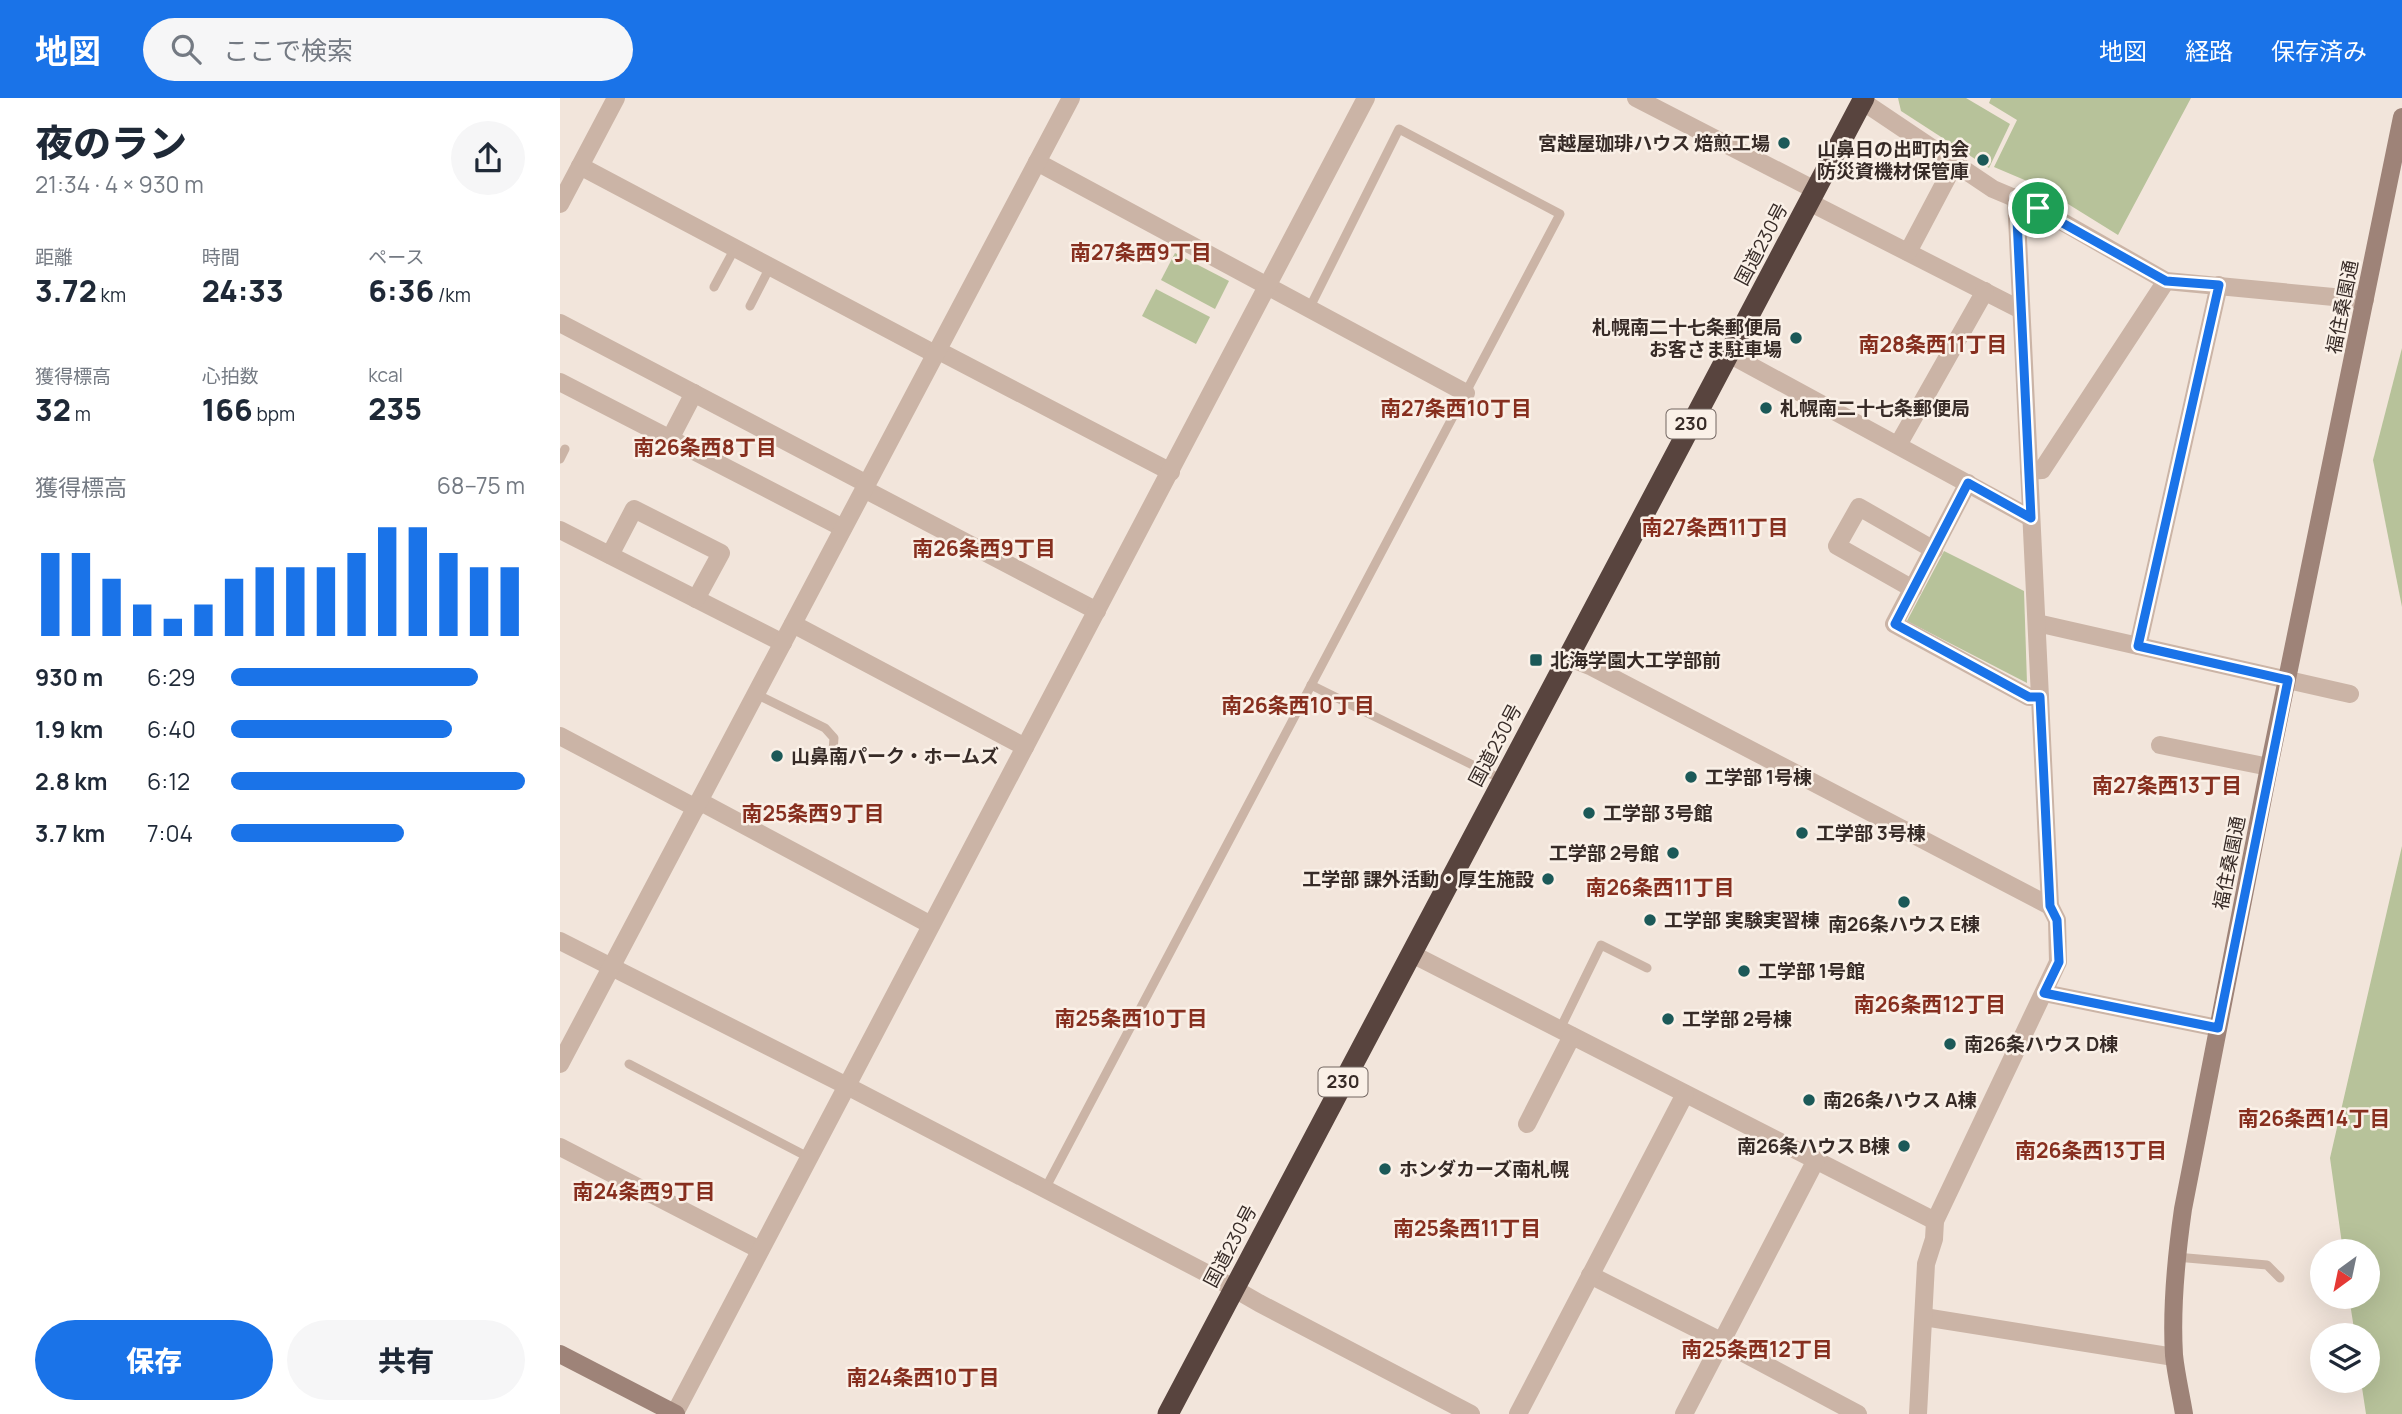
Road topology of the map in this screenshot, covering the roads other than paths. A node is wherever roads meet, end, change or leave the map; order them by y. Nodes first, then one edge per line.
1 (615, 98) edge
2 (1071, 98) edge
3 (1366, 98) edge
4 (1636, 98) edge
5 (1863, 99) edge
6 (2402, 117) edge
7 (1037, 162) junction
8 (1955, 163) junction
9 (580, 166) junction
10 (1812, 196) junction
11 (2016, 197) junction
12 (560, 204) edge
13 (735, 248) junction
14 (1908, 252) junction
15 (770, 267) junction
16 (2166, 281) junction
17 (2219, 285) junction
18 (1267, 286) junction
19 (714, 287) dead end
20 (1984, 291) junction
21 (2365, 300) junction
22 (750, 306) dead end
23 (1309, 309) junction
24 (2021, 310) junction
25 (560, 323) edge
26 (936, 352) junction
27 (1729, 354) junction
28 (560, 382) edge
29 (694, 393) junction
30 (1466, 393) junction
31 (670, 439) junction
32 (1898, 445) junction
33 (565, 449) dead end
34 (560, 459) edge
35 (2029, 471) junction
36 (1171, 472) junction
37 (1968, 483) junction
38 (865, 486) junction
39 (2031, 518) junction
40 (843, 528) junction
41 (560, 530) edge
42 (1934, 550) junction
43 (610, 555) junction
44 (1913, 589) junction
45 (696, 599) junction
46 (1097, 611) junction
47 (2037, 623) junction
48 (793, 624) junction
49 (783, 643) junction
50 (2138, 646) junction
51 (1567, 657) junction
52 (2288, 680) junction
53 (1311, 685) junction
54 (756, 694) junction
55 (2350, 694) dead end
56 (2040, 697) junction
57 (560, 736) edge
58 (2160, 745) dead end
59 (1025, 747) junction
60 (833, 751) dead end
61 (2270, 767) junction
62 (1503, 780) junction
63 (697, 804) junction
64 (2050, 906) junction
65 (931, 925) junction
66 (560, 941) edge
67 (1412, 954) junction
68 (611, 967) junction
69 (1647, 968) dead end
70 (2044, 993) junction
71 (2218, 1028) junction
72 (1566, 1033) junction
73 (560, 1063) edge
74 (628, 1064) dead end
75 (847, 1086) junction
76 (1685, 1094) junction
77 (1527, 1124) dead end
78 (560, 1147) edge
79 (808, 1157) junction
80 (1816, 1160) junction
81 (1045, 1189) junction
82 (1935, 1221) junction
83 (760, 1250) junction
84 (2176, 1257) junction
85 (1590, 1275) junction
86 (2280, 1278) dead end
87 (1234, 1289) junction
88 (1924, 1317) junction
89 (1721, 1341) junction
90 (560, 1354) edge
91 (2174, 1357) junction
92 (675, 1414) edge
93 (1168, 1414) edge
94 (1471, 1414) edge
95 (1518, 1414) edge
96 (1684, 1414) edge
97 (1858, 1414) edge
98 (1918, 1414) edge
99 (2184, 1414) edge

1 - 9 street
2 - 7 street
3 - 18 street
4 - 10 street
5 - 8 street
5 - 10 highway, 国道230号 / 230
6 - 21 street, 福住桑園通
7 - 18 street
7 - 26 street
8 - 11 street
8 - 14 street
9 - 12 street
9 - 13 street
10 - 14 street
10 - 27 highway, 国道230号 / 230
11 - 16 street
11 - 24 street
13 - 15 street
13 - 19 lane
14 - 20 street
15 - 22 lane
15 - 26 street
16 - 17 street
16 - 35 street
17 - 21 street
17 - 50 street
18 - 23 street
18 - 36 street
20 - 24 street
20 - 32 street
21 - 52 street, 福住桑園通
23 - 30 street
23 - 30 lane
24 - 35 street
25 - 29 street
26 - 36 street
26 - 38 street
27 - 32 street
27 - 51 highway, 国道230号 / 230
28 - 31 street
29 - 31 street
29 - 38 street
30 - 53 lane
31 - 40 street
32 - 37 street
33 - 34 lane
35 - 39 street
36 - 46 street
37 - 39 street
37 - 42 street
38 - 40 street
38 - 46 street
39 - 47 street
40 - 48 street
41 - 43 street
42 - 44 street
42 - 44 street
43 - 45 street
43 - 45 street
44 - 56 street
45 - 49 street
46 - 59 street
47 - 50 street
47 - 56 street
48 - 49 street
48 - 59 street
49 - 54 street
50 - 52 street
51 - 62 highway, 国道230号 / 230
51 - 64 street
52 - 55 street
52 - 61 street, 福住桑園通
53 - 62 lane
53 - 81 lane
54 - 60 lane
54 - 63 street
56 - 64 street
57 - 63 street
58 - 61 street
59 - 65 street
61 - 71 street, 福住桑園通
62 - 67 highway, 国道230号 / 230
63 - 65 street
63 - 68 street
64 - 70 street
65 - 75 street
66 - 68 street
67 - 72 street
67 - 87 highway, 国道230号 / 230
68 - 73 street
68 - 75 street
69 - 72 lane
70 - 71 street
70 - 82 street
71 - 84 street, 福住桑園通
72 - 76 street
72 - 77 street
74 - 79 lane
75 - 79 street
75 - 81 street
76 - 80 street
76 - 85 street
78 - 83 street
79 - 83 street
80 - 82 street
80 - 89 street
81 - 87 street
82 - 88 street
83 - 92 street
84 - 86 lane
84 - 91 street, 福住桑園通
85 - 89 street
85 - 95 street
87 - 93 highway, 国道230号 / 230
87 - 94 street
88 - 91 street
88 - 98 street
89 - 96 street
89 - 97 street
90 - 92 street
91 - 99 street, 福住桑園通

